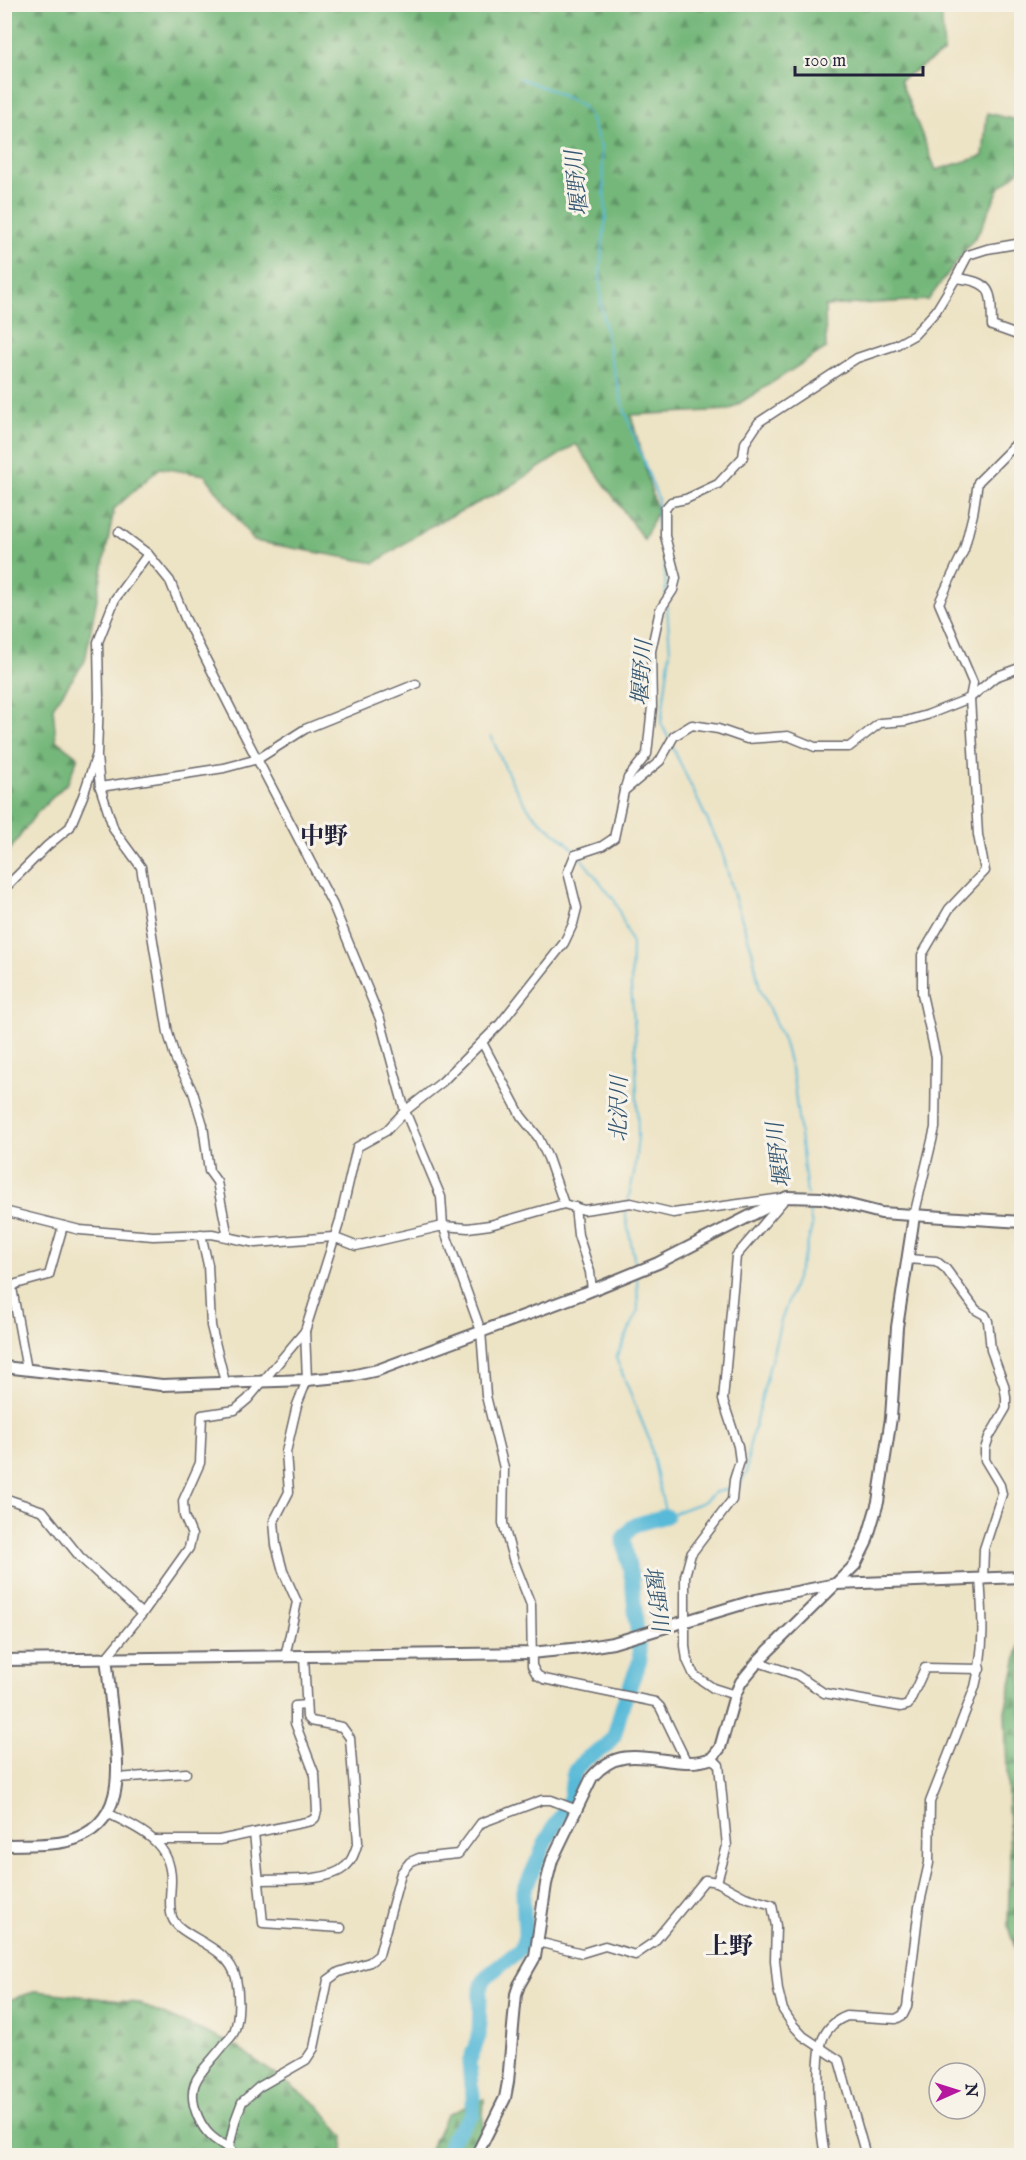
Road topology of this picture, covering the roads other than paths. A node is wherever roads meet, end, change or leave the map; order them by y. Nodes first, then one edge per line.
1 (1022, 243) edge
2 (956, 278) junction
3 (1022, 349) edge
4 (1022, 438) edge
5 (119, 532) dead end
6 (148, 554) junction
7 (1022, 667) edge
8 (416, 684) dead end
9 (970, 698) junction
10 (97, 754) junction
11 (258, 759) junction
12 (100, 787) junction
13 (624, 791) junction
14 (4, 889) edge
15 (482, 1042) junction
16 (405, 1111) junction
17 (787, 1197) junction
18 (564, 1204) junction
19 (575, 1207) junction
20 (4, 1211) edge
21 (914, 1216) junction
22 (1022, 1222) edge
23 (63, 1226) junction
24 (443, 1226) junction
25 (201, 1234) junction
26 (228, 1237) junction
27 (333, 1238) junction
28 (907, 1259) junction
29 (592, 1290) junction
30 (305, 1330) junction
31 (481, 1331) junction
32 (4, 1367) edge
33 (27, 1370) junction
34 (306, 1380) junction
35 (263, 1381) junction
36 (225, 1382) junction
37 (4, 1498) edge
38 (1021, 1577) edge
39 (982, 1578) junction
40 (836, 1584) junction
41 (142, 1614) junction
42 (686, 1622) junction
43 (530, 1653) junction
44 (304, 1656) junction
45 (285, 1657) junction
46 (106, 1658) junction
47 (4, 1660) edge
48 (758, 1662) junction
49 (980, 1669) junction
50 (735, 1695) junction
51 (306, 1705) junction
52 (712, 1758) junction
53 (687, 1763) junction
54 (186, 1773) dead end
55 (117, 1778) junction
56 (575, 1810) junction
57 (107, 1813) junction
58 (254, 1833) junction
59 (155, 1840) junction
60 (4, 1845) edge
61 (259, 1880) junction
62 (717, 1882) junction
63 (341, 1929) dead end
64 (538, 1942) junction
65 (820, 2048) junction
66 (230, 2148) junction
67 (238, 2156) edge
68 (476, 2156) edge
69 (825, 2156) edge
70 (866, 2156) edge

1 - 2 street
2 - 3 street
2 - 13 street
4 - 9 street
5 - 6 street
6 - 10 street
6 - 11 street
7 - 9 street
8 - 11 street
9 - 13 street
9 - 21 street
10 - 12 street
10 - 14 street
11 - 12 street
11 - 16 street
12 - 26 street
13 - 15 street
15 - 16 street
15 - 18 street
16 - 24 street
16 - 27 street
17 - 19 street
17 - 21 street
17 - 29 street
17 - 42 street
18 - 19 street
18 - 24 street
19 - 29 street
20 - 23 street
21 - 22 street
21 - 28 street
23 - 25 street
23 - 33 street
24 - 27 street
24 - 31 street
25 - 26 street
25 - 36 street
26 - 27 street
27 - 30 street
28 - 39 street
28 - 40 street
29 - 31 street
30 - 34 street
30 - 35 street
31 - 34 street
31 - 43 street
32 - 33 street
33 - 36 street
34 - 35 street
34 - 45 street
35 - 36 street
35 - 41 street
37 - 41 street
38 - 39 street
39 - 40 street
39 - 49 street
40 - 42 street
40 - 48 street
41 - 46 street
42 - 43 street
42 - 50 street
43 - 44 street
43 - 53 street
44 - 45 street
44 - 51 street
45 - 46 street
46 - 47 street
46 - 55 street
48 - 49 street
48 - 50 street
49 - 65 street
50 - 52 street
51 - 58 street
51 - 61 street
52 - 53 street
52 - 62 street
53 - 56 street
54 - 55 street
55 - 57 street
56 - 64 street
56 - 66 street
57 - 59 street
57 - 60 street
58 - 59 street
58 - 61 street
59 - 66 street
61 - 63 street
62 - 64 street
62 - 65 street
64 - 68 street
65 - 69 street
65 - 70 street
66 - 67 street

